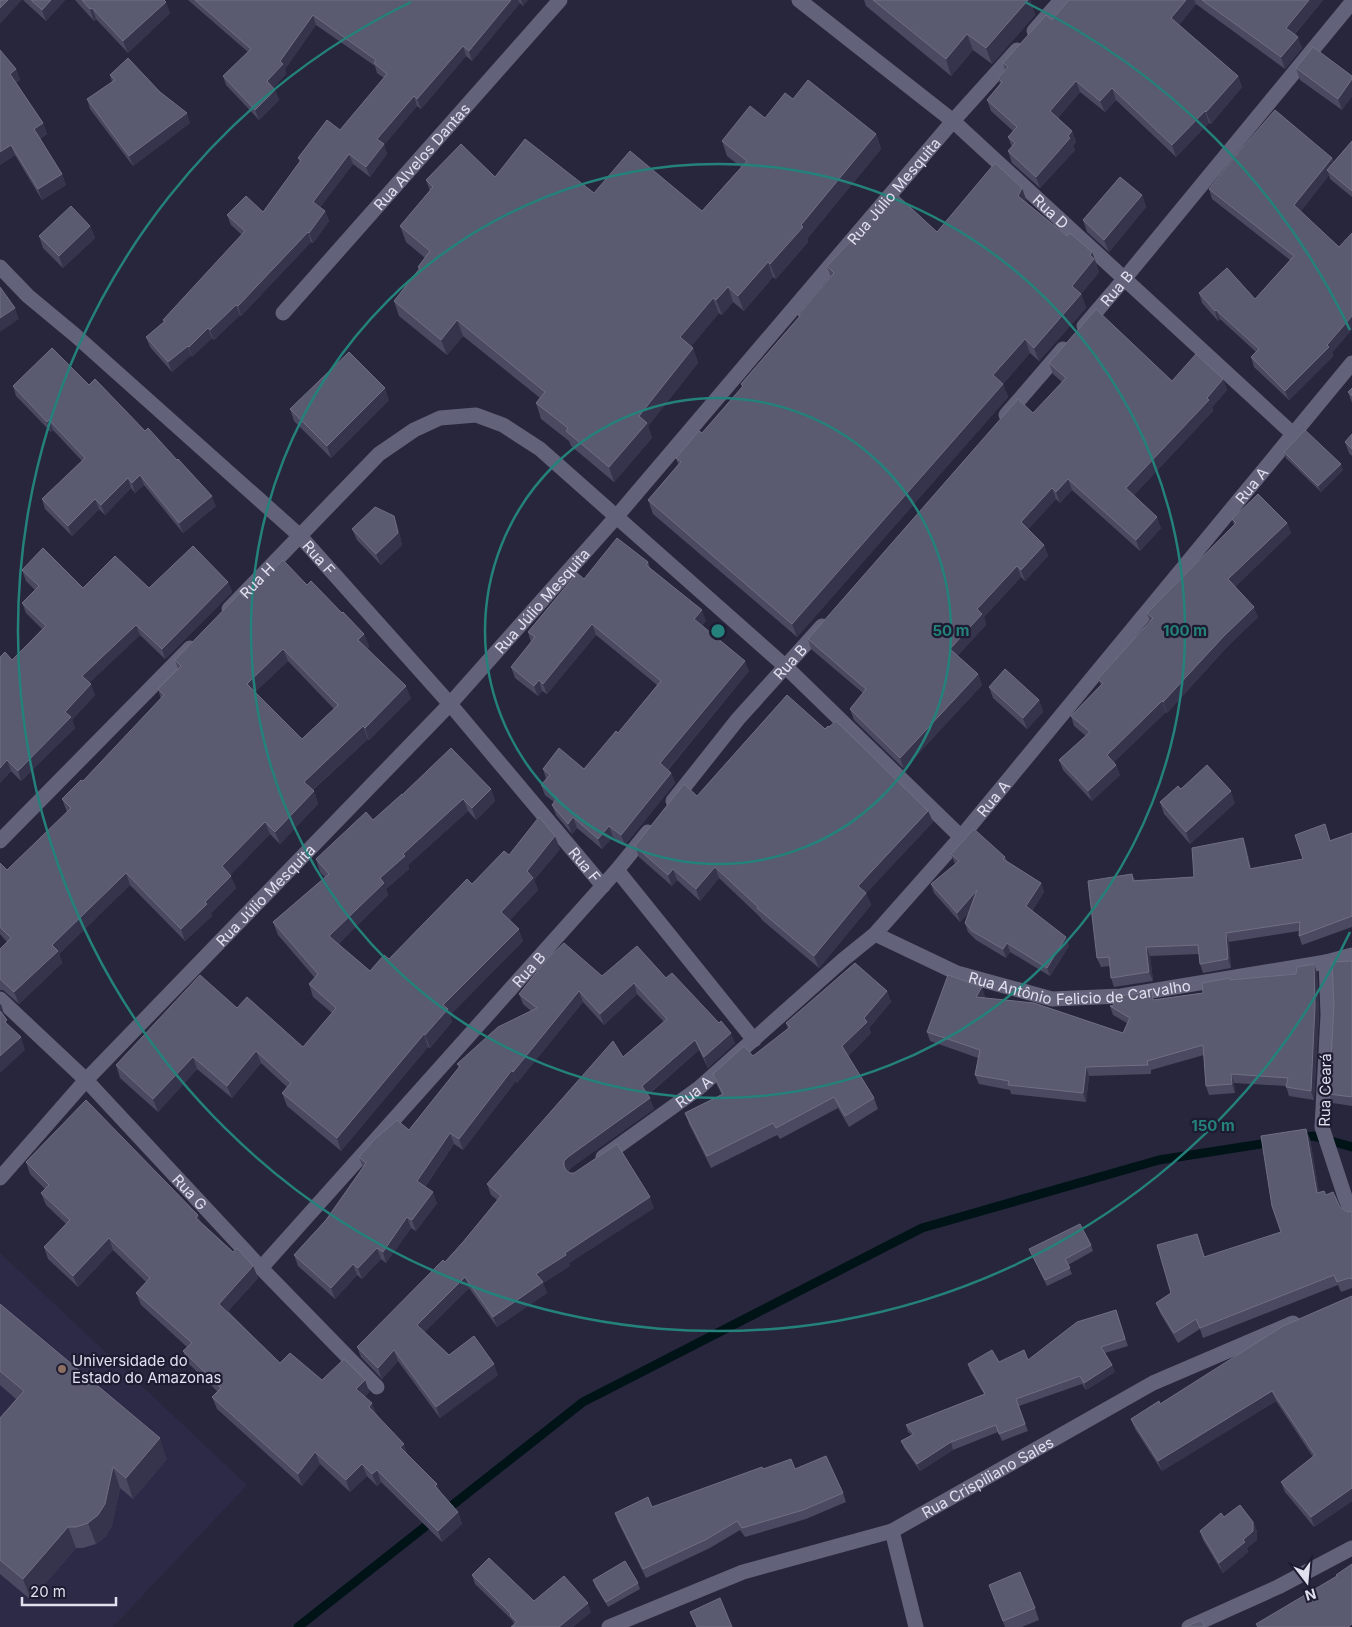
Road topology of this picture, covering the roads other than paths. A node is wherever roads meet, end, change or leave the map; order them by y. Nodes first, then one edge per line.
1 (560, 0) edge
2 (799, 0) edge
3 (1061, 0) edge
4 (1352, 2) edge
5 (953, 121) junction
6 (0, 267) edge
7 (1125, 278) junction
8 (283, 314) dead end
9 (1352, 364) edge
10 (995, 428) edge
11 (1293, 434) junction
12 (617, 516) junction
13 (300, 536) junction
14 (832, 614) edge
15 (216, 621) edge
16 (202, 635) edge
17 (786, 666) junction
18 (450, 704) junction
19 (961, 836) junction
20 (0, 841) edge
21 (617, 870) junction
22 (603, 886) junction
23 (875, 934) junction
24 (1352, 955) edge
25 (1326, 962) junction
26 (0, 999) edge
27 (754, 1040) junction
28 (86, 1080) junction
29 (593, 1164) edge
30 (0, 1178) edge
31 (1352, 1213) edge
32 (261, 1268) junction
33 (1307, 1317) edge
34 (377, 1387) dead end
35 (892, 1531) junction
36 (1352, 1548) edge
37 (609, 1627) edge
38 (916, 1627) edge
39 (1188, 1627) edge

1 - 8 street, Rua Alvelos Dantas
2 - 5 street, Rua D
3 - 5 street, Rua Júlio Mesquita
4 - 7 street, Rua B
5 - 7 street, Rua D
5 - 12 street, Rua Júlio Mesquita
6 - 13 street, Rua F
7 - 10 street, Rua B
7 - 11 street, Rua D
9 - 11 street, Rua A
11 - 19 street, Rua A
12 - 13 street, Rua H
12 - 17 street
12 - 18 street, Rua Júlio Mesquita
13 - 15 street, Rua H
13 - 18 street, Rua F
14 - 17 street, Rua B
16 - 20 street
17 - 19 street
17 - 21 street, Rua B
18 - 22 street, Rua F
18 - 28 street, Rua Júlio Mesquita
19 - 23 street, Rua A
21 - 22 street, Rua B
21 - 27 street, Rua F
22 - 32 street, Rua B
23 - 25 street, Rua Antônio Felicio de Carvalho
23 - 27 street, Rua A
24 - 25 street, Rua Antônio Felicio de Carvalho
25 - 31 street, Rua Ceará
26 - 28 street, Rua G
27 - 29 street, Rua A
28 - 30 street, Rua Júlio Mesquita
28 - 32 street, Rua G
32 - 34 street, Rua G
33 - 35 street, Rua Crispiliano Sales
35 - 37 street, Rua Crispiliano Sales
35 - 38 street
36 - 39 street

